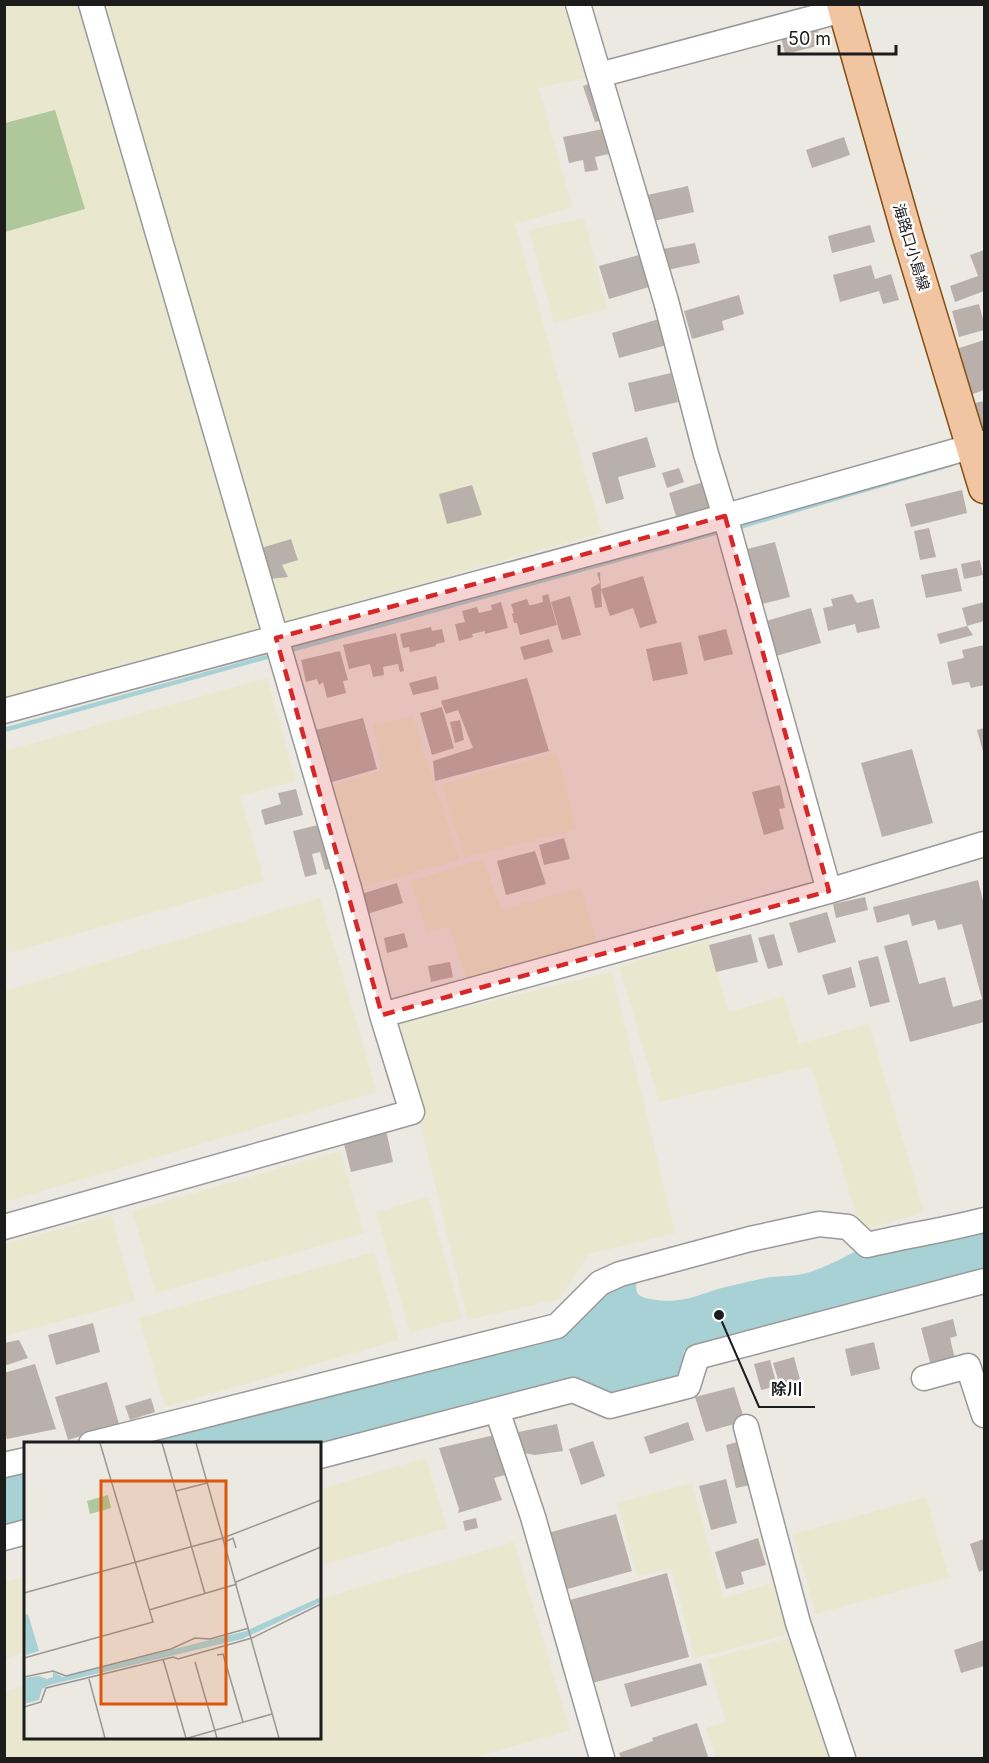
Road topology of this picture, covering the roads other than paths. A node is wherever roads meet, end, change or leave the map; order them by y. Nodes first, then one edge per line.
1 (91, 4) edge
2 (578, 4) edge
3 (842, 7) edge
4 (598, 75) junction
5 (979, 445) edge
6 (984, 483) edge
7 (725, 516) junction
8 (276, 638) junction
9 (4, 711) edge
10 (984, 844) edge
11 (829, 891) junction
12 (382, 1015) junction
13 (984, 1220) edge
14 (4, 1227) edge
15 (984, 1281) edge
16 (924, 1378) dead end
17 (497, 1410) junction
18 (984, 1415) edge
19 (746, 1427) dead end
20 (95, 1442) edge
21 (321, 1456) edge
22 (24, 1460) edge
23 (4, 1465) edge
24 (24, 1533) edge
25 (4, 1538) edge
26 (602, 1758) edge
27 (843, 1758) edge

1 - 8 street
2 - 4 street
3 - 4 street
3 - 5 main road, 海路口小島線
4 - 7 street
5 - 6 main road, 海路口小島線
5 - 7 street
7 - 8 street
7 - 11 street
8 - 9 street
8 - 12 street
10 - 11 street
11 - 12 street
12 - 14 street
13 - 20 street
15 - 17 street
16 - 18 street
17 - 21 street
17 - 26 street
19 - 27 street
22 - 23 street
24 - 25 street

